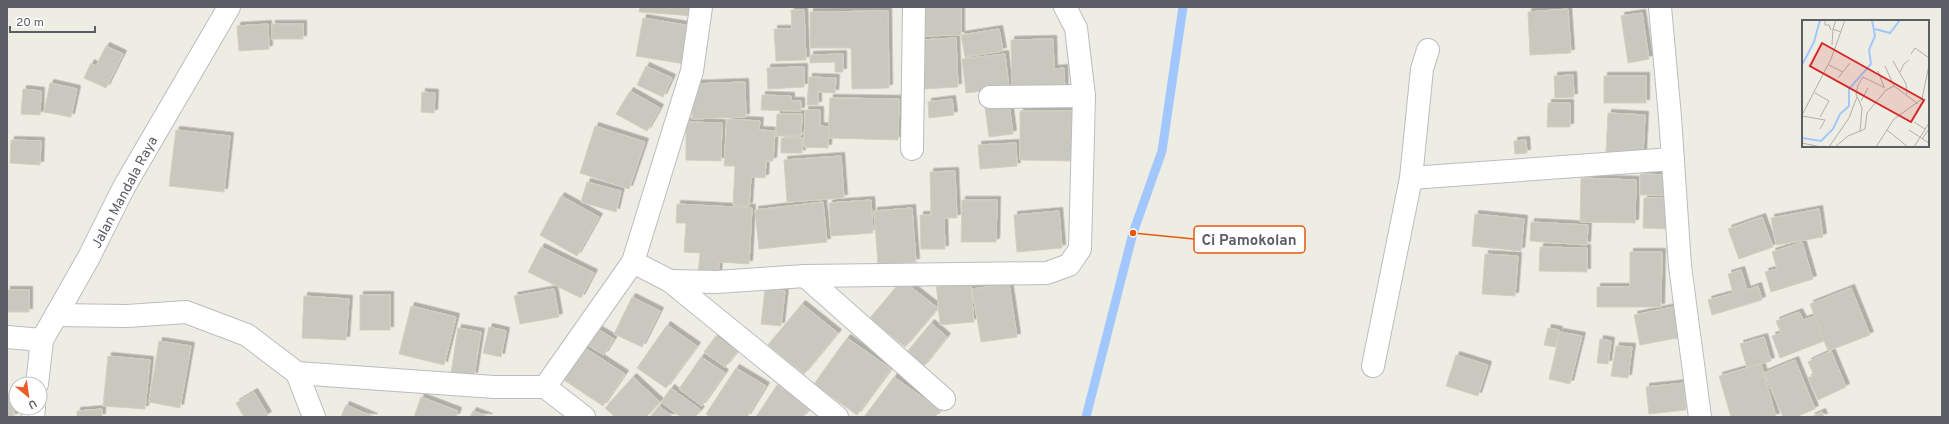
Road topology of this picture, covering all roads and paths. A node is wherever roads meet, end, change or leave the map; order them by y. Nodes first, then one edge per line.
1 (229, 7) edge
2 (701, 7) edge
3 (914, 7) edge
4 (1065, 7) edge
5 (1660, 7) edge
6 (1428, 50) dead end
7 (1084, 96) junction
8 (990, 97) dead end
9 (912, 149) dead end
10 (1673, 159) junction
11 (1411, 178) junction
12 (633, 262) junction
13 (805, 276) junction
14 (670, 281) junction
15 (56, 315) junction
16 (7, 337) edge
17 (42, 340) junction
18 (1373, 366) dead end
19 (297, 373) junction
20 (38, 376) edge
21 (545, 387) junction
22 (944, 400) dead end
23 (314, 417) edge
24 (584, 417) edge
25 (837, 417) edge
26 (1700, 417) edge

1 - 15 street, Jalan Mandala Raya
2 - 12 street
3 - 9 street
4 - 7 street
5 - 10 street
6 - 11 street
7 - 8 street
7 - 13 street
10 - 11 street
10 - 26 street
11 - 18 street
12 - 14 street
12 - 21 street
13 - 14 street
13 - 22 street
14 - 25 street
15 - 17 street, Jalan Mandala Raya
15 - 19 street
16 - 17 street
17 - 20 street, Jalan Mandala Raya
19 - 21 street
19 - 23 street
21 - 24 street

